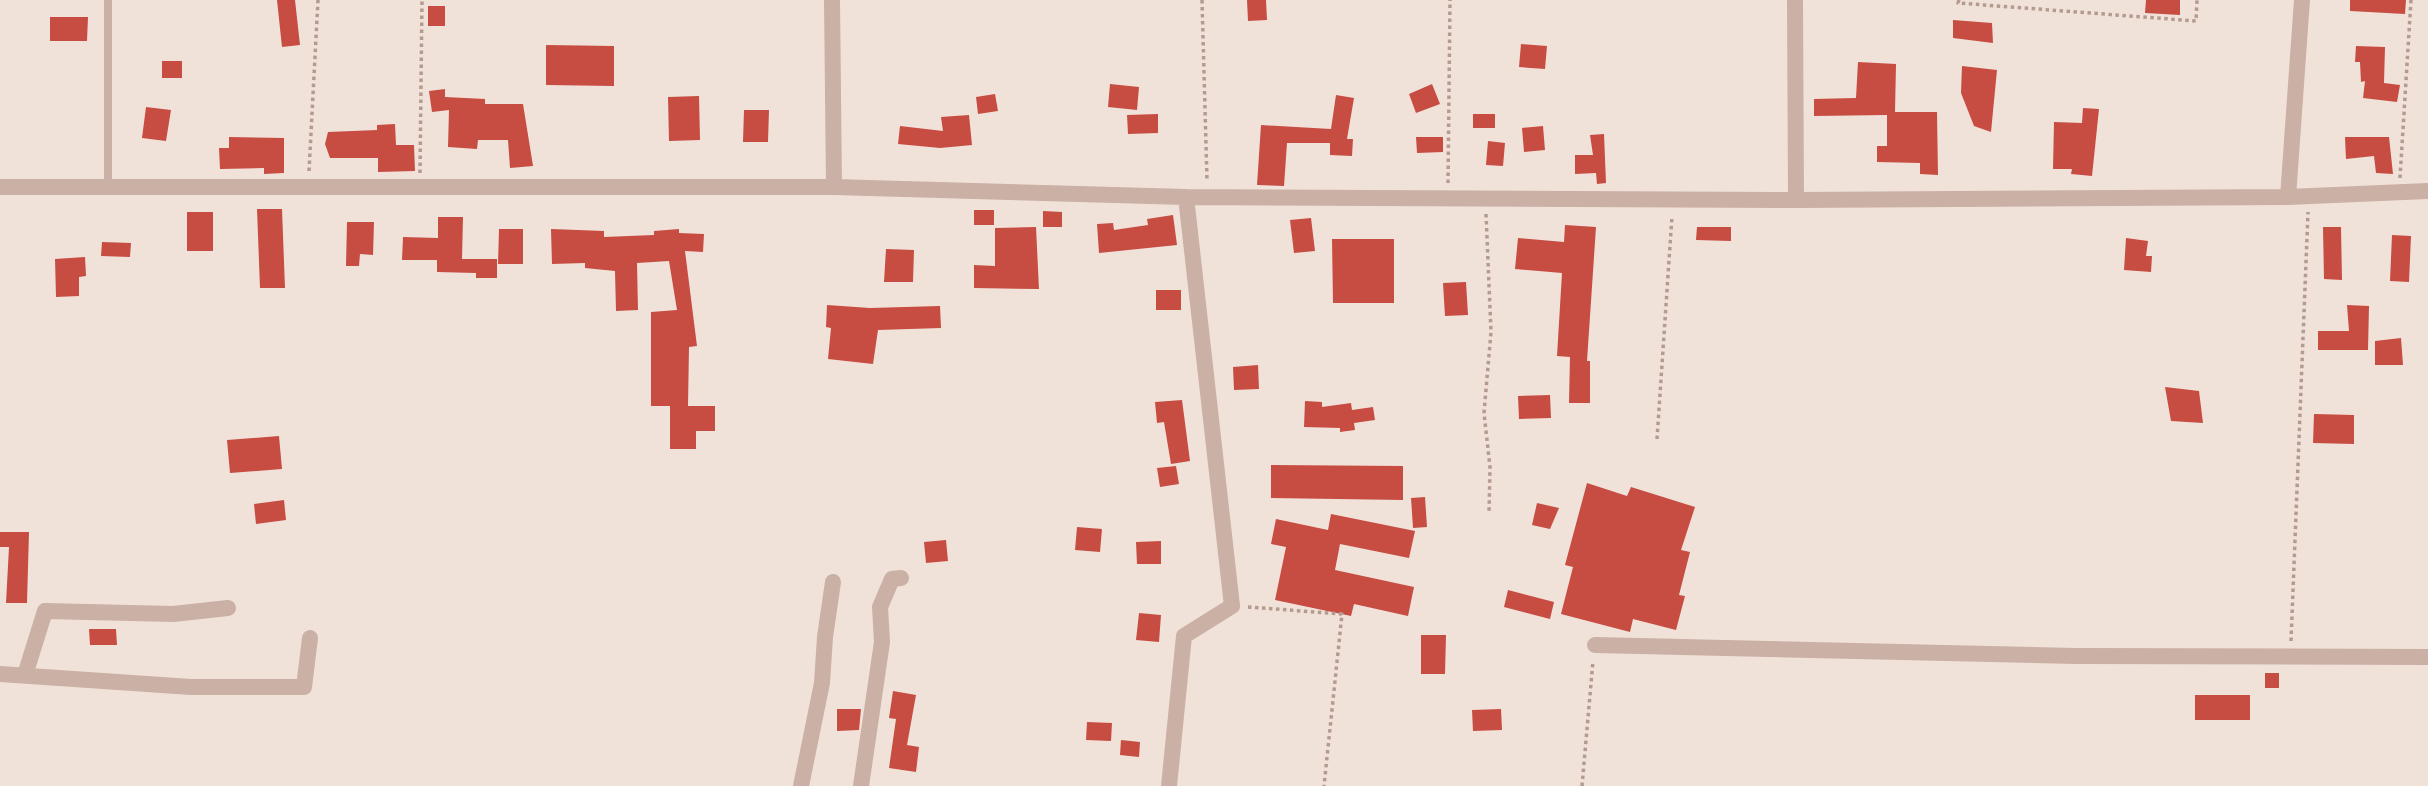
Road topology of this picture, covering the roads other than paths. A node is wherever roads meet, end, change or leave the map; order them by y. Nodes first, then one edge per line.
1 (108, 0) edge
2 (832, 0) edge
3 (1796, 0) edge
4 (2302, 0) edge
5 (0, 187) edge
6 (108, 187) junction
7 (834, 187) junction
8 (2428, 191) edge
9 (1186, 197) junction
10 (2288, 197) junction
11 (1796, 200) junction
12 (901, 578) dead end
13 (833, 582) dead end
14 (228, 608) dead end
15 (310, 638) dead end
16 (1594, 645) road end
17 (2428, 657) edge
18 (0, 674) edge
19 (25, 675) junction
20 (801, 786) edge
21 (861, 786) edge
22 (1169, 786) edge

1 - 6 lane
2 - 7 street
3 - 11 street
4 - 10 street
5 - 6 street
6 - 7 street
7 - 9 street
8 - 10 street
9 - 11 street
9 - 22 street
10 - 11 street
12 - 21 street
13 - 20 street
14 - 19 street
15 - 19 street
16 - 17 street
18 - 19 street

